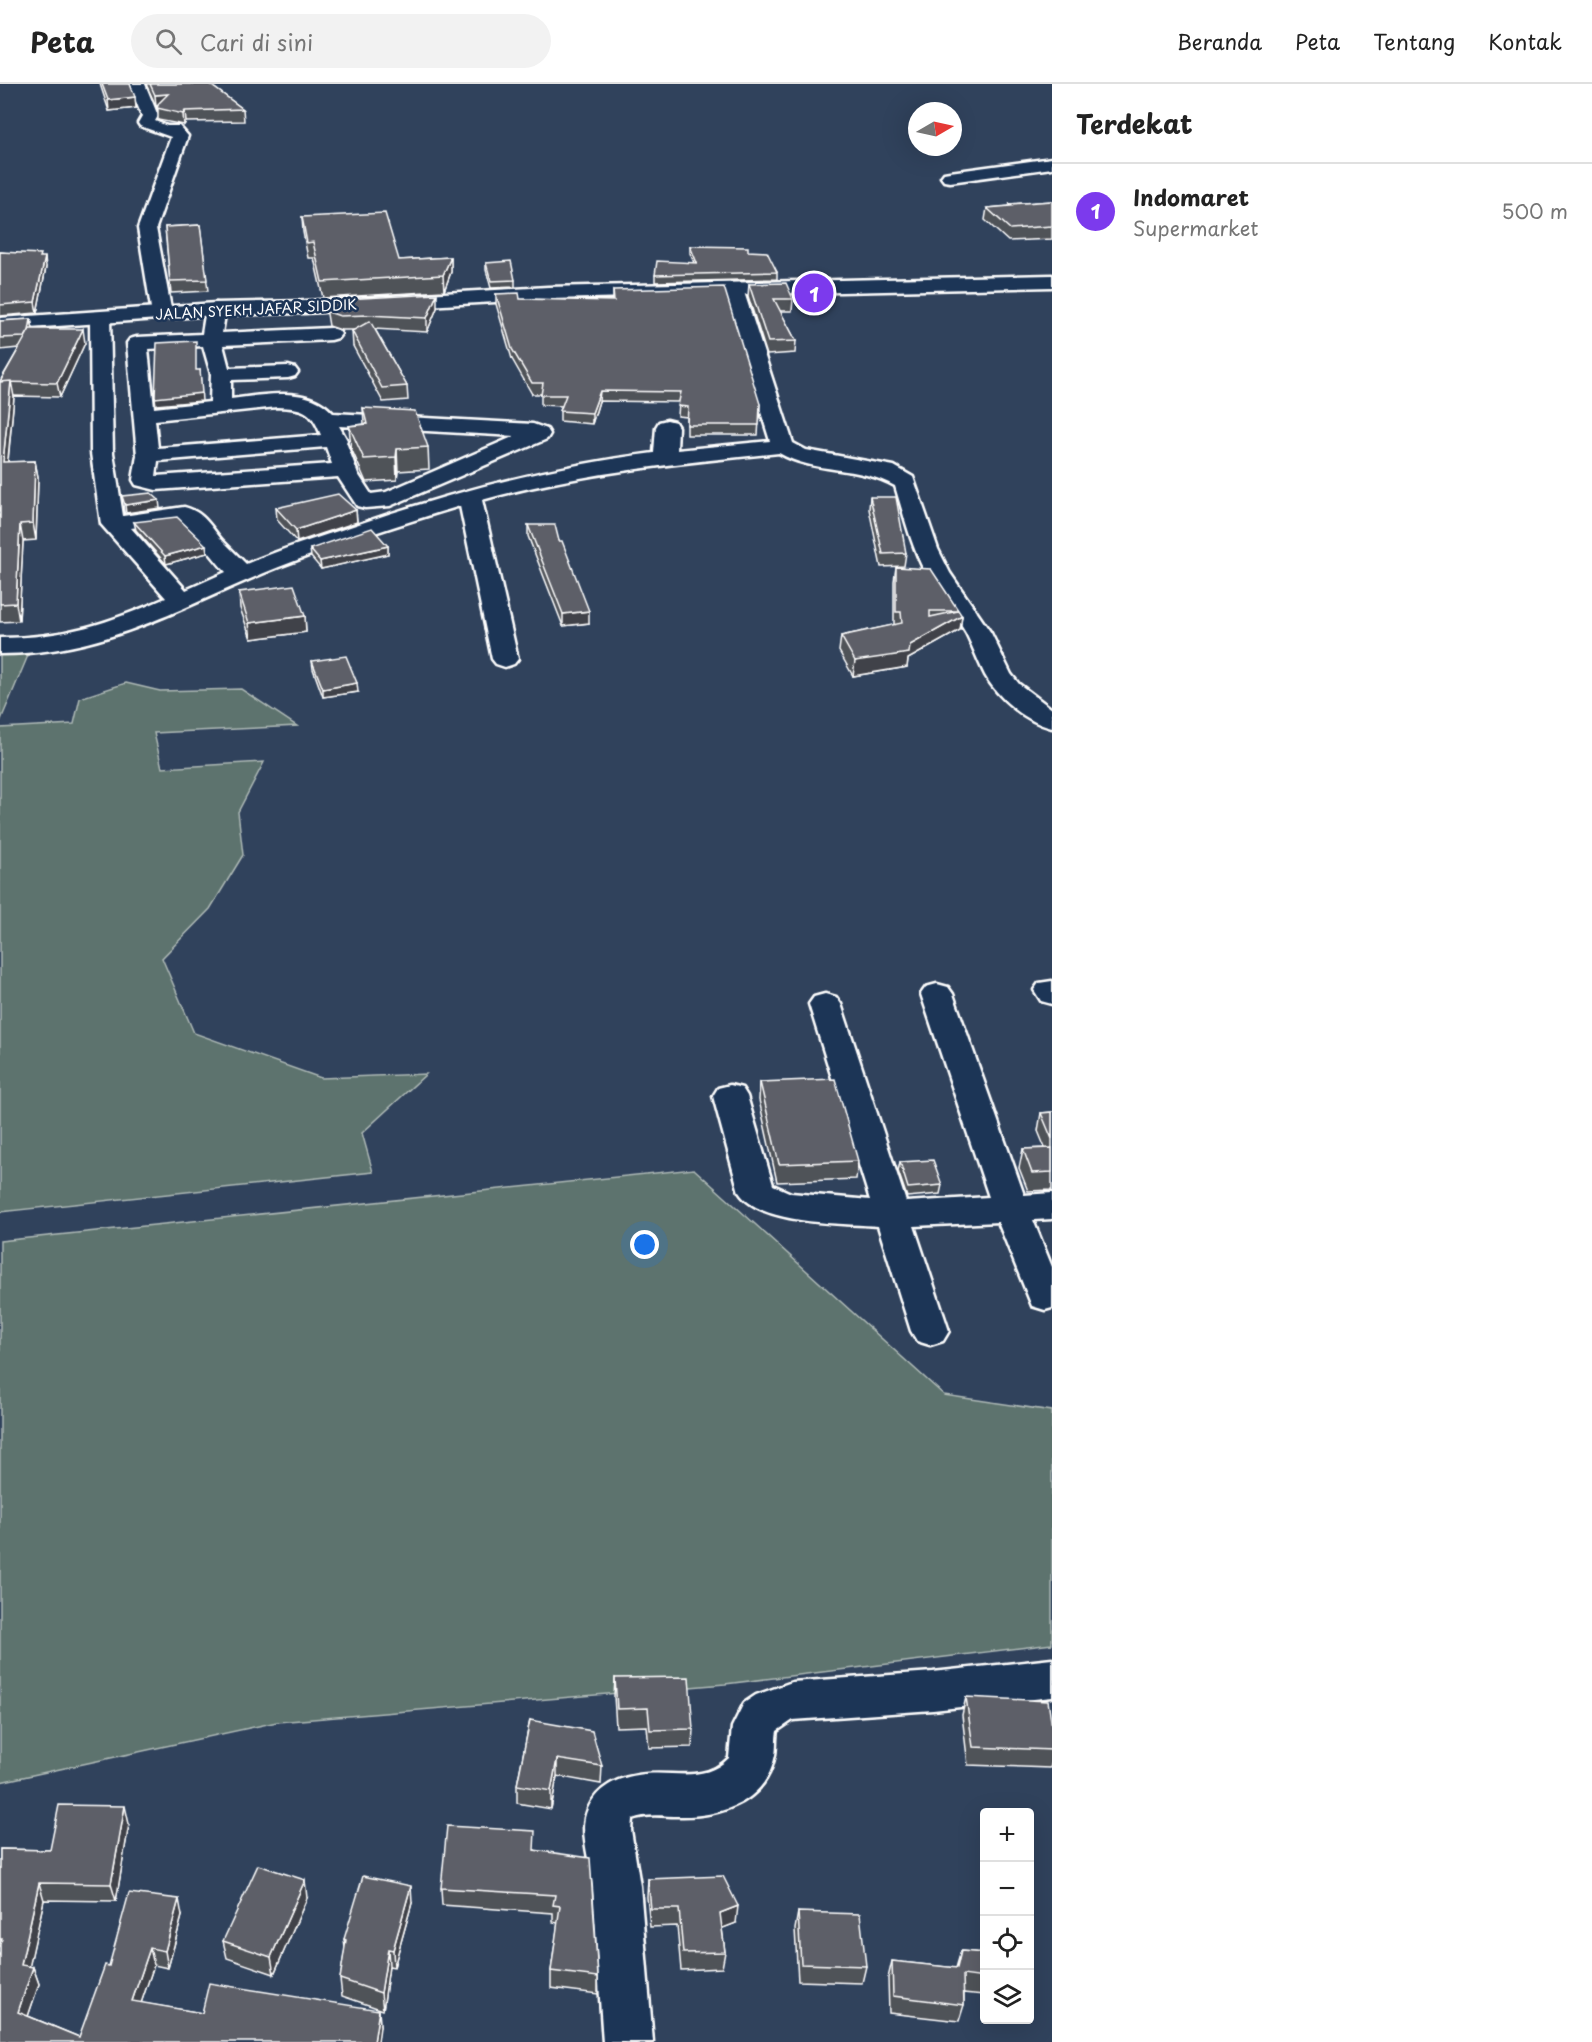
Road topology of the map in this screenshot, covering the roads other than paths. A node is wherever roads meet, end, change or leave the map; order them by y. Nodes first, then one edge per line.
1 (137, 84) edge
2 (1052, 163) edge
3 (950, 177) dead end
4 (1052, 280) edge
5 (733, 289) junction
6 (216, 309) junction
7 (162, 314) junction
8 (100, 317) junction
9 (0, 324) edge
10 (331, 334) dead end
11 (278, 337) junction
12 (212, 340) junction
13 (288, 372) junction
14 (221, 374) junction
15 (296, 400) junction
16 (220, 407) junction
17 (145, 415) junction
18 (326, 419) junction
19 (667, 427) dead end
20 (336, 440) junction
21 (783, 446) junction
22 (148, 454) junction
23 (665, 458) junction
24 (346, 470) junction
25 (175, 481) junction
26 (470, 497) junction
27 (184, 514) junction
28 (113, 524) junction
29 (243, 575) junction
30 (182, 601) junction
31 (0, 646) edge
32 (506, 659) dead end
33 (1052, 720) edge
34 (937, 994) dead end
35 (825, 1004) dead end
36 (730, 1096) dead end
37 (1052, 1206) edge
38 (1010, 1207) junction
39 (892, 1215) junction
40 (1045, 1296) dead end
41 (930, 1331) dead end
42 (1052, 1678) edge
43 (628, 2042) edge

1 - 7 street
2 - 3 street
4 - 5 street, JALAN SYEKH JAFAR SIDDIK
5 - 6 street, JALAN SYEKH JAFAR SIDDIK
5 - 21 street
6 - 7 street, JALAN SYEKH JAFAR SIDDIK
6 - 12 street
7 - 8 street, JALAN SYEKH JAFAR SIDDIK
8 - 9 street, JALAN SYEKH JAFAR SIDDIK
8 - 28 street
10 - 11 street
11 - 12 street
11 - 13 street
12 - 14 street
12 - 17 street
13 - 14 street
13 - 15 street
14 - 16 street
15 - 16 street
15 - 18 street
16 - 17 street
17 - 22 street
18 - 20 street
18 - 24 street
19 - 23 street
20 - 22 street
20 - 24 street
21 - 23 street
21 - 33 street
22 - 25 street
23 - 26 street
24 - 25 street
25 - 27 street
26 - 29 street
26 - 32 street
27 - 28 street
27 - 29 street
28 - 30 street
29 - 30 street
30 - 31 street
34 - 38 street
35 - 39 street
36 - 39 street
37 - 38 street
38 - 39 street
38 - 40 street
39 - 41 street
42 - 43 street

